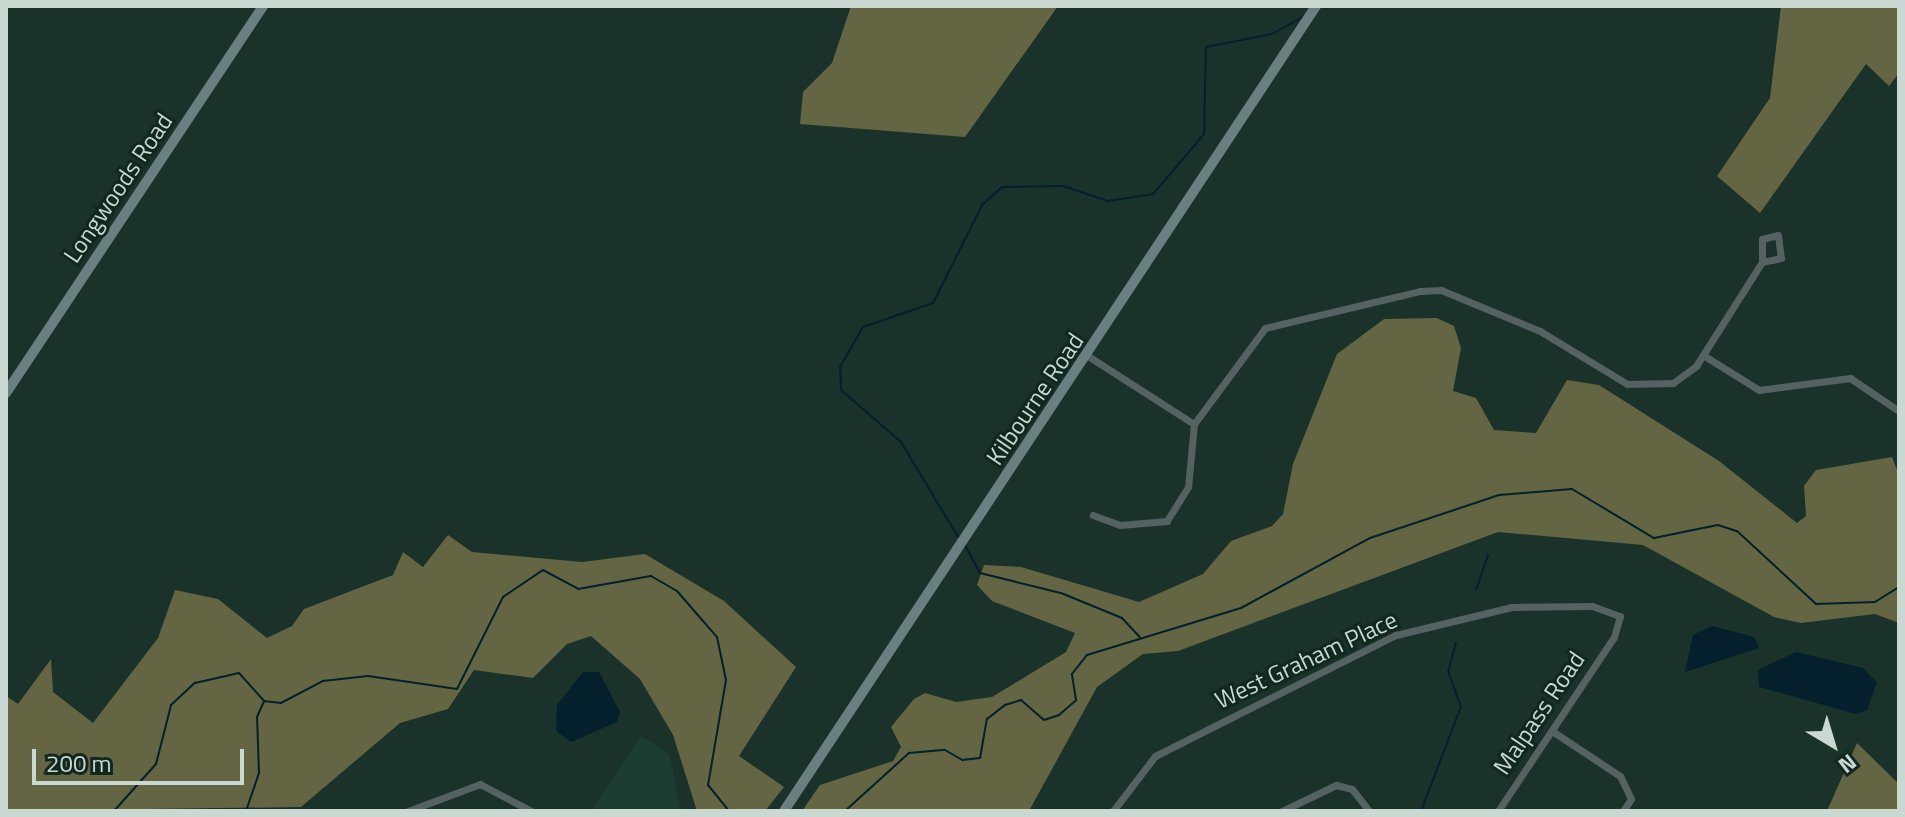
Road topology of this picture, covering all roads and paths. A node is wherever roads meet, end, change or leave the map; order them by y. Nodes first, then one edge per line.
1 (263, 6) edge
2 (1316, 6) edge
3 (1762, 262) dead end
4 (1703, 355) junction
5 (1088, 356) junction
6 (6, 393) edge
7 (1899, 411) edge
8 (1194, 424) junction
9 (1093, 515) dead end
10 (1614, 637) joint
11 (1552, 731) junction
12 (408, 811) edge
13 (531, 811) edge
14 (784, 811) edge
15 (1113, 811) edge
16 (1282, 811) edge
17 (1369, 811) edge
18 (1498, 811) edge
19 (1623, 811) edge

1 - 6 street, Longwoods Road
2 - 5 street, Kilbourne Road
3 - 4 street
4 - 7 street
4 - 8 street
5 - 8 street
5 - 14 street, Kilbourne Road
8 - 9 street
10 - 11 street, Malpass Road
10 - 15 street, West Graham Place
11 - 18 street, Malpass Road
11 - 19 street
12 - 13 street
16 - 17 street

